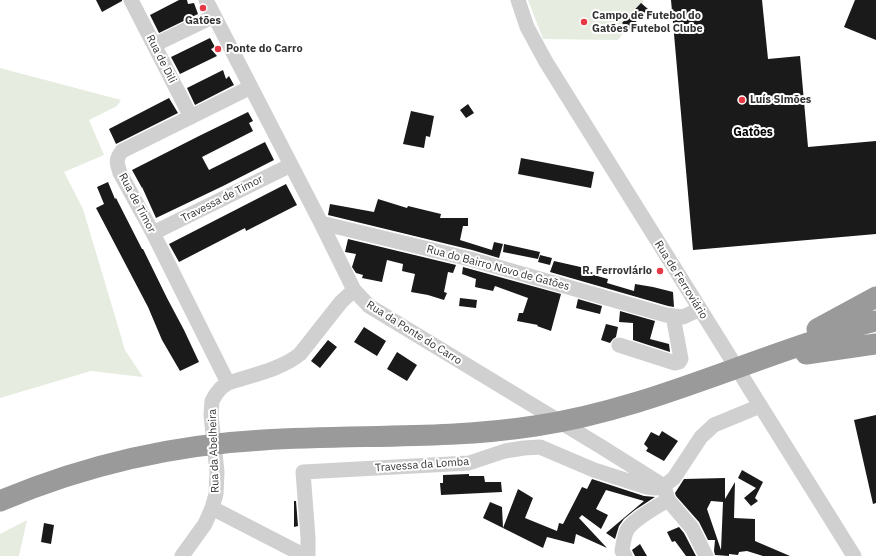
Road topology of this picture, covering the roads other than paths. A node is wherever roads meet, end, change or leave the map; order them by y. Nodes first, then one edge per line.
1 (131, 0) edge
2 (206, 0) edge
3 (518, 0) edge
4 (214, 16) junction
5 (154, 45) junction
6 (251, 87) junction
7 (191, 117) junction
8 (291, 165) junction
9 (322, 223) junction
10 (154, 234) junction
11 (354, 290) junction
12 (876, 297) edge
13 (700, 309) junction
14 (673, 316) junction
15 (876, 321) edge
16 (876, 344) edge
17 (619, 345) dead end
18 (769, 356) junction
19 (228, 383) junction
20 (760, 406) junction
21 (664, 486) junction
22 (668, 500) junction
23 (0, 501) edge
24 (212, 508) junction
25 (624, 554) edge
26 (182, 556) edge
27 (306, 556) edge
28 (706, 556) edge
29 (854, 556) edge

1 - 5 street, Rua de Dili
2 - 4 street, Rua da Ponte do Carro
3 - 13 street, Rua de Ferroviário
4 - 5 street
4 - 6 street, Rua da Ponte do Carro
5 - 7 street, Rua de Dili
6 - 7 street, Rua de Timor
6 - 8 street, Rua da Ponte do Carro
7 - 10 street, Rua de Timor
8 - 9 street, Rua da Ponte do Carro
8 - 10 street, Travessa de Timor
9 - 11 street, Rua da Ponte do Carro
9 - 14 street, Rua do Bairro Novo de Gatões
10 - 19 street, Rua de Timor
11 - 19 street, Rua da Abelheira
11 - 21 street, Rua da Ponte do Carro
12 - 18 highway
13 - 14 street, Rua do Bairro Novo de Gatões
13 - 20 street, Rua de Ferroviário
14 - 17 street
15 - 18 highway
16 - 18 highway
18 - 23 highway
19 - 24 street, Rua da Abelheira
20 - 21 street
20 - 29 street, Rua de Ferroviário
21 - 22 street
21 - 27 street, Travessa da Lomba
22 - 25 street
22 - 28 street
24 - 26 street, Rua da Abelheira
24 - 27 street

